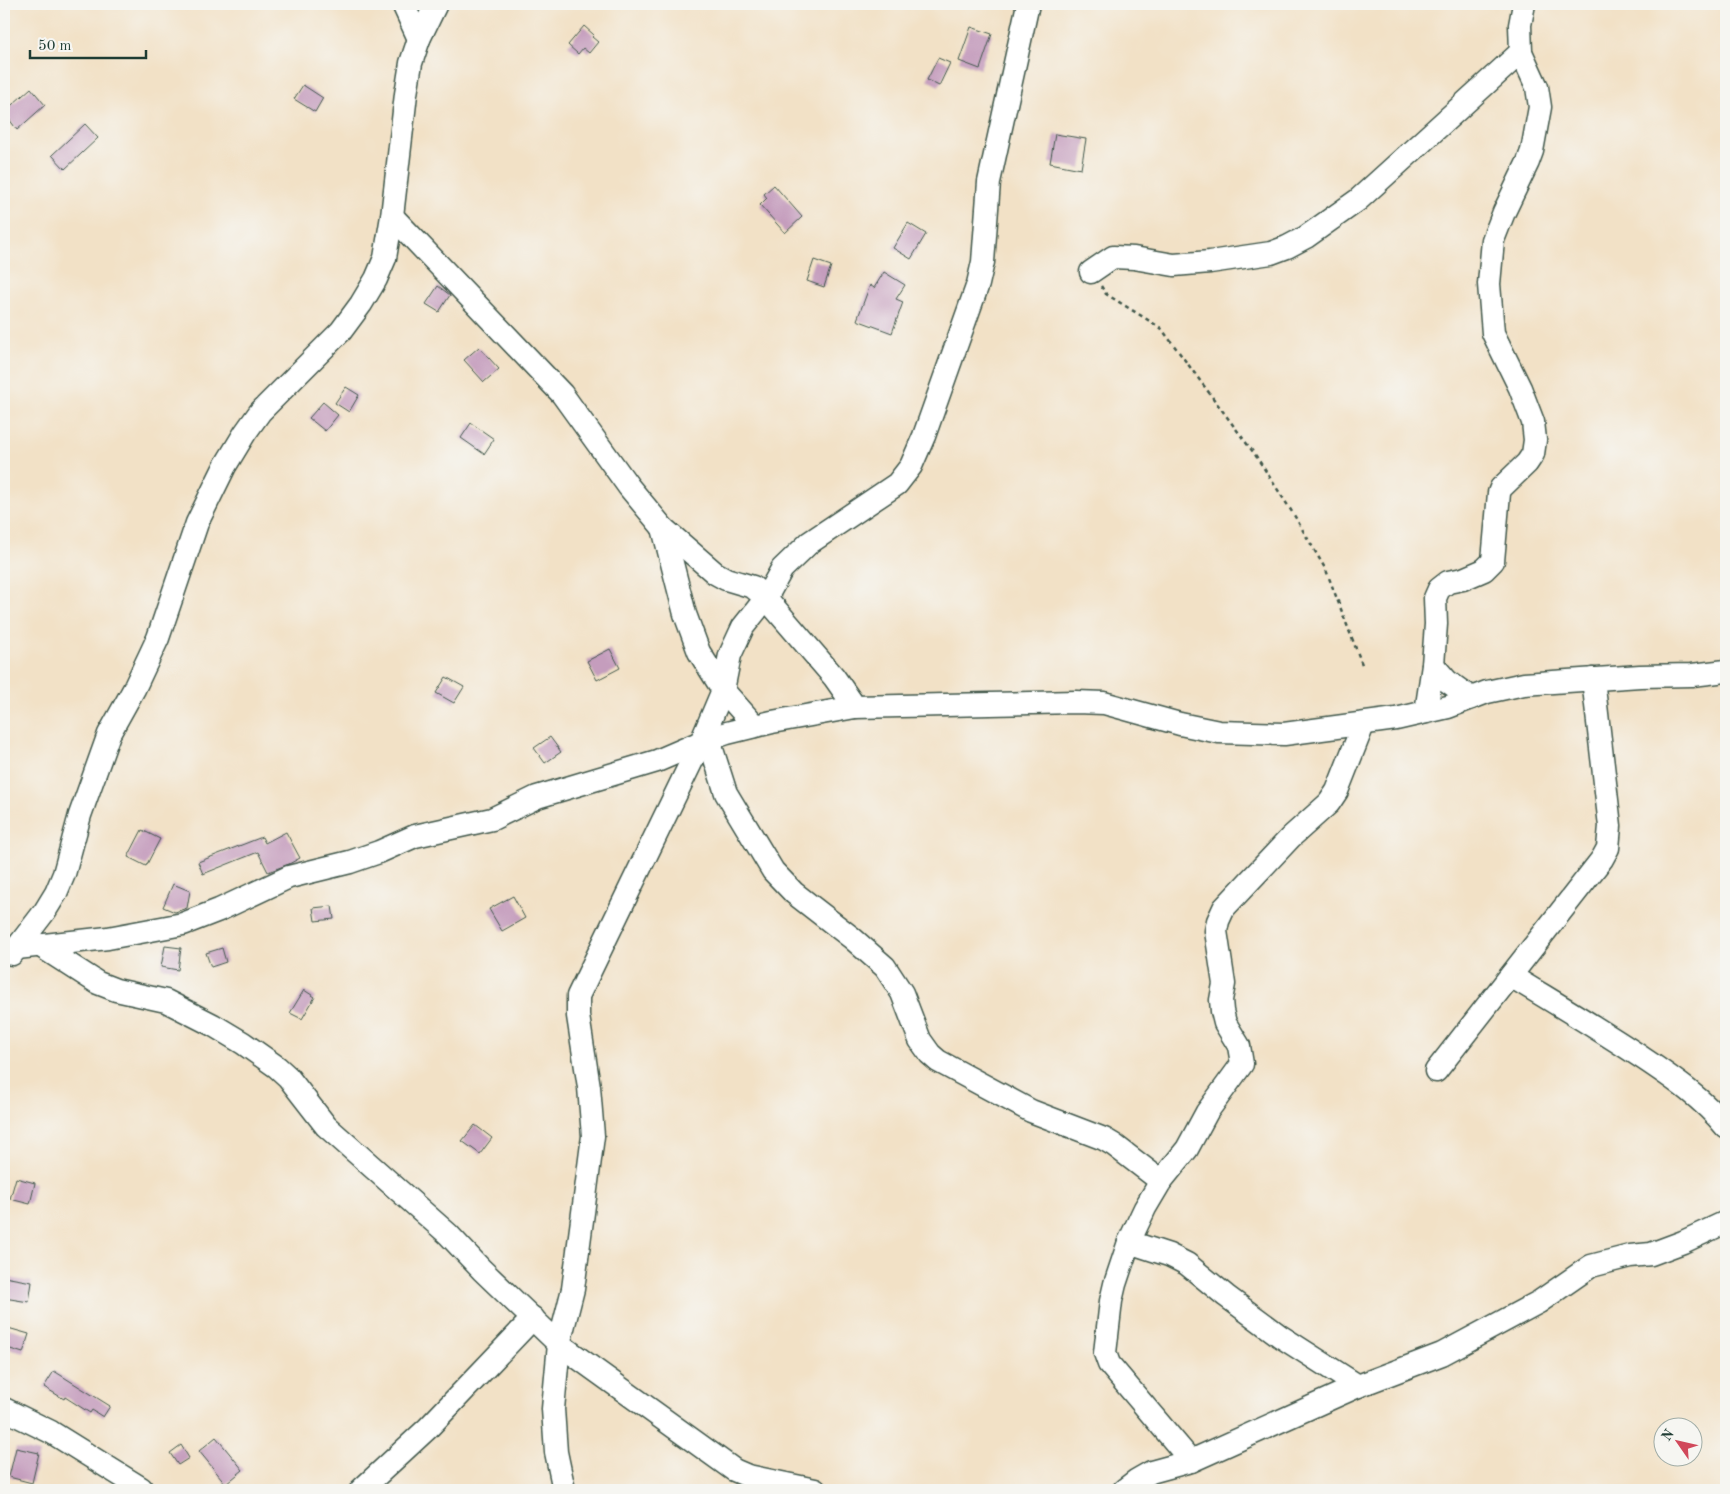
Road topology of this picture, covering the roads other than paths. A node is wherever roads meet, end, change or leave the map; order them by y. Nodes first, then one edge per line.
1 (402, 4) edge
2 (436, 4) edge
3 (1028, 4) edge
4 (1524, 4) edge
5 (418, 39) junction
6 (1521, 52) junction
7 (392, 216) junction
8 (1091, 272) road end
9 (664, 528) junction
10 (766, 598) junction
11 (1433, 665) junction
12 (1726, 671) edge
13 (1593, 679) junction
14 (723, 690) junction
15 (1471, 698) junction
16 (856, 707) junction
17 (1426, 712) junction
18 (1363, 725) junction
19 (755, 726) junction
20 (704, 741) junction
21 (39, 945) junction
22 (8, 956) edge
23 (1511, 976) junction
24 (1436, 1071) dead end
25 (1726, 1127) edge
26 (1161, 1181) junction
27 (1726, 1222) edge
28 (1130, 1242) junction
29 (533, 1318) junction
30 (559, 1344) junction
31 (1358, 1386) junction
32 (4, 1409) edge
33 (1191, 1461) junction
34 (141, 1488) dead end
35 (361, 1490) edge
36 (564, 1490) edge
37 (815, 1490) edge
38 (1124, 1490) edge

1 - 5 street
2 - 5 street
3 - 10 street
4 - 6 street
5 - 7 street
6 - 8 street
6 - 11 street
7 - 9 street
7 - 22 street
9 - 10 street
9 - 14 street
10 - 14 street
10 - 16 street
11 - 15 street
11 - 17 street
12 - 13 street
13 - 15 street
13 - 23 street
14 - 19 street
14 - 20 street
15 - 17 street
16 - 18 street
16 - 19 street
17 - 18 street
18 - 26 street
19 - 20 street
20 - 21 street
20 - 26 street
20 - 30 street
21 - 22 street
21 - 29 street
23 - 24 street
23 - 25 street
26 - 28 street
27 - 31 street
28 - 31 street
28 - 33 street
29 - 30 street
29 - 35 street
30 - 36 street
30 - 37 street
31 - 33 street
32 - 34 street
33 - 38 street

